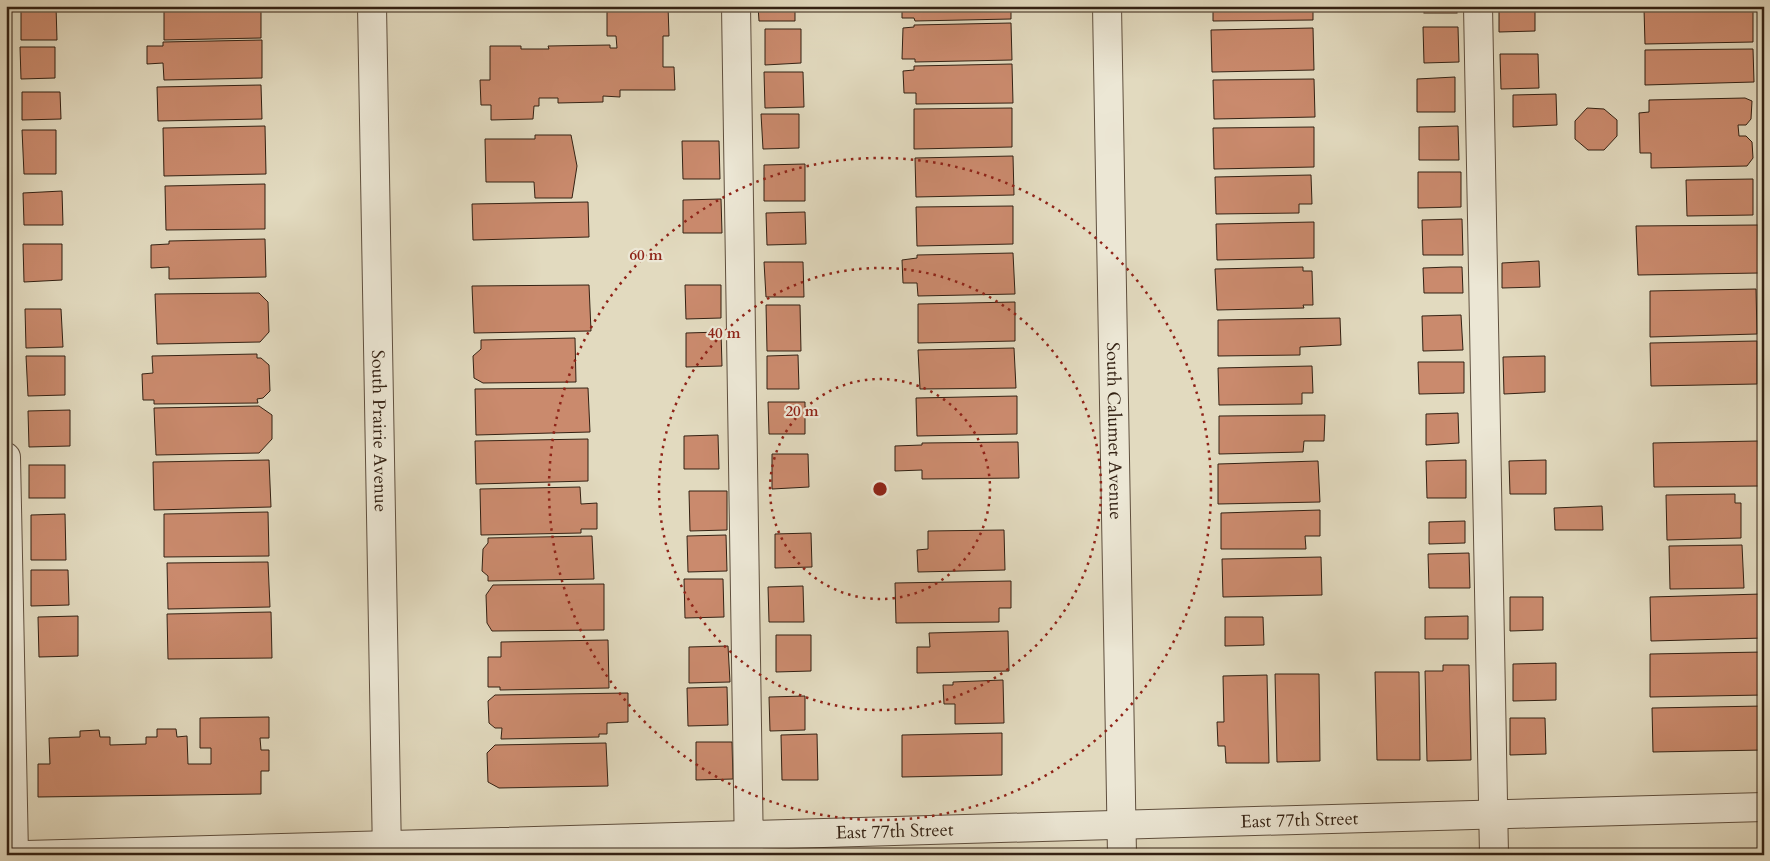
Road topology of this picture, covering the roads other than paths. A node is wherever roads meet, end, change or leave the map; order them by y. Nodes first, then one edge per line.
1 (372, 6) edge
2 (736, 6) edge
3 (1107, 6) edge
4 (1478, 6) edge
5 (6, 457) edge
6 (1764, 807) edge
7 (1493, 815) junction
8 (1121, 825) junction
9 (749, 845) edge
10 (387, 850) edge
11 (14, 855) edge
12 (26, 855) edge
13 (1122, 855) edge
14 (1494, 855) edge

1 - 10 street, South Prairie Avenue
2 - 9 street
3 - 8 street, South Calumet Avenue
4 - 7 street
5 - 11 street
6 - 7 street, East 77th Street
7 - 8 street, East 77th Street
7 - 14 street
8 - 9 street, East 77th Street
8 - 13 street, South Calumet Avenue
9 - 10 street, East 77th Street
10 - 12 street, East 77th Street

